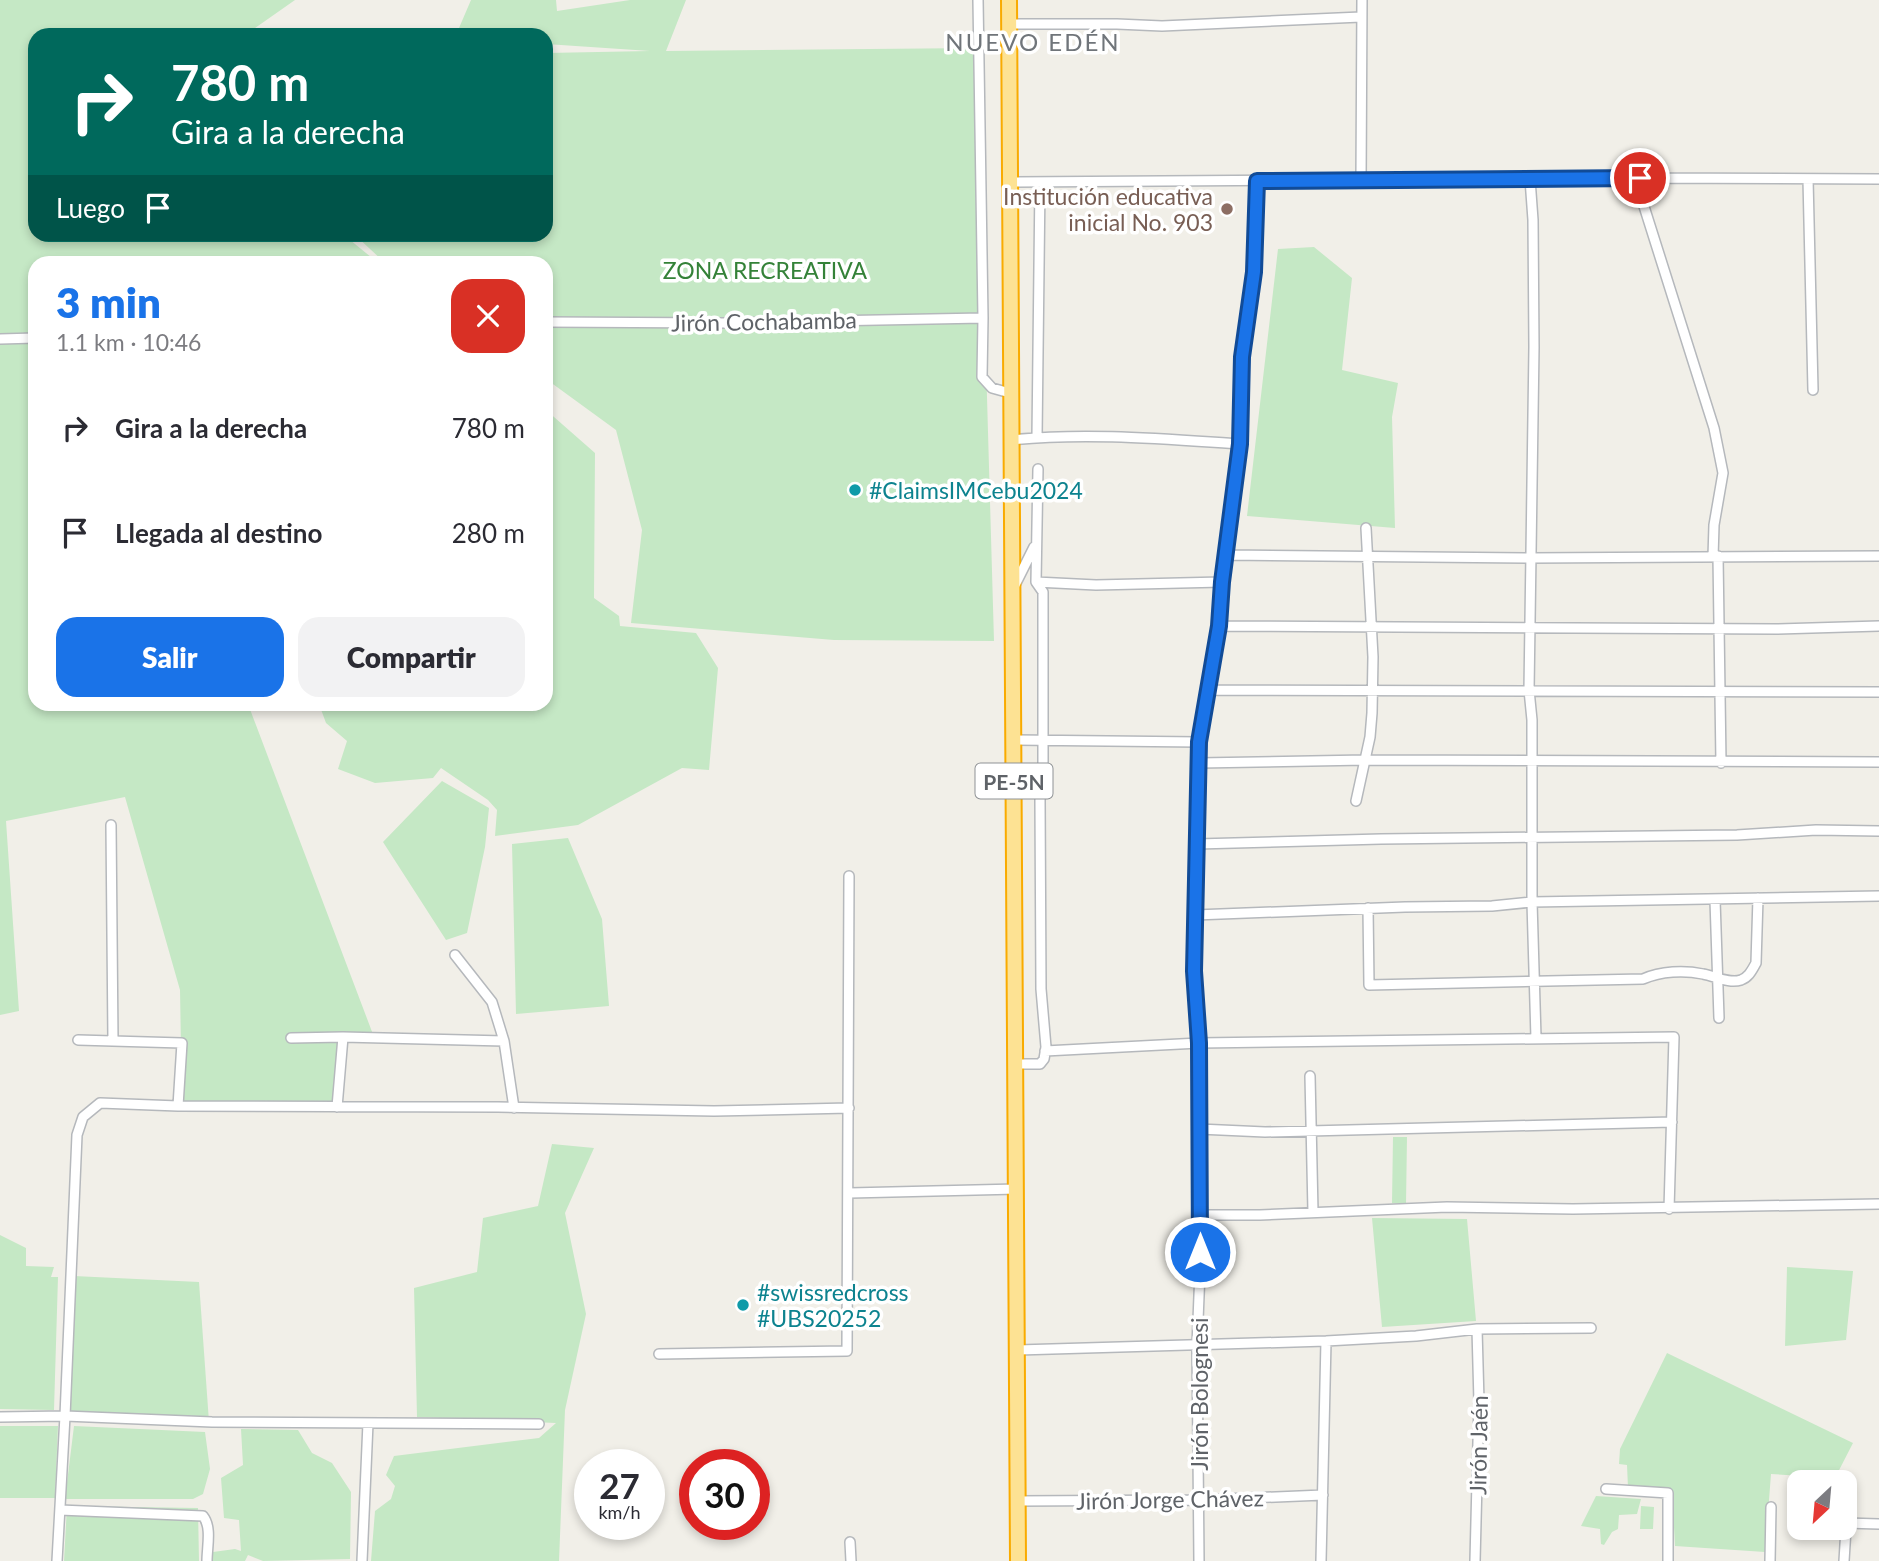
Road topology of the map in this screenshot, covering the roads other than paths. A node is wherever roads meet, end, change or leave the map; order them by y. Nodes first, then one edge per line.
1 (978, 0) edge
2 (1009, 0) edge
3 (1362, 0) edge
4 (1362, 17) junction
5 (1009, 24) junction
6 (1640, 178) junction
7 (1530, 179) junction
8 (1808, 179) junction
9 (1879, 179) edge
10 (1257, 181) junction
11 (1361, 181) junction
12 (1010, 182) junction
13 (1040, 182) junction
14 (983, 318) junction
15 (553, 321) edge
16 (28, 338) edge
17 (0, 339) edge
18 (1813, 390) dead end
19 (1010, 393) junction
20 (1037, 437) junction
21 (1010, 440) junction
22 (1240, 444) junction
23 (1038, 469) dead end
24 (1366, 528) dead end
25 (1036, 544) junction
26 (1226, 555) junction
27 (1716, 556) junction
28 (1879, 556) edge
29 (1367, 557) junction
30 (1531, 558) junction
31 (1036, 582) junction
32 (1222, 582) junction
33 (1014, 586) junction
34 (1219, 626) junction
35 (1370, 626) junction
36 (1879, 626) edge
37 (1720, 627) junction
38 (1530, 628) junction
39 (1209, 690) junction
40 (1371, 690) junction
41 (1528, 690) junction
42 (1879, 692) edge
43 (1720, 693) junction
44 (1042, 739) junction
45 (1013, 740) junction
46 (1199, 742) junction
47 (1366, 760) junction
48 (1532, 761) junction
49 (1879, 762) edge
50 (1199, 763) junction
51 (1721, 763) junction
52 (1356, 800) dead end
53 (111, 825) dead end
54 (1879, 831) edge
55 (1532, 838) junction
56 (1197, 844) junction
57 (849, 876) dead end
58 (1879, 896) edge
59 (1758, 898) junction
60 (1715, 900) junction
61 (1532, 902) junction
62 (1368, 908) junction
63 (1195, 915) junction
64 (455, 955) dead end
65 (1718, 978) junction
66 (1535, 980) junction
67 (1719, 1018) dead end
68 (342, 1037) junction
69 (291, 1038) dead end
70 (1536, 1038) junction
71 (78, 1040) dead end
72 (113, 1041) junction
73 (504, 1041) junction
74 (1199, 1043) junction
75 (1045, 1051) junction
76 (1015, 1064) junction
77 (1310, 1076) dead end
78 (178, 1106) junction
79 (337, 1107) junction
80 (514, 1108) junction
81 (849, 1108) junction
82 (1672, 1122) junction
83 (1199, 1129) junction
84 (1312, 1132) junction
85 (1017, 1189) junction
86 (850, 1193) junction
87 (1879, 1204) edge
88 (1670, 1209) junction
89 (1313, 1212) junction
90 (1200, 1215) junction
91 (1591, 1328) dead end
92 (1477, 1329) junction
93 (1326, 1340) junction
94 (1197, 1345) junction
95 (1018, 1350) junction
96 (659, 1354) dead end
97 (65, 1416) junction
98 (0, 1417) edge
99 (369, 1423) junction
100 (539, 1424) dead end
101 (1606, 1489) dead end
102 (1323, 1495) junction
103 (1199, 1500) junction
104 (1017, 1502) junction
105 (1771, 1507) dead end
106 (60, 1510) junction
107 (1857, 1523) edge
108 (1879, 1524) edge
109 (1845, 1540) edge
110 (850, 1542) dead end
111 (57, 1561) edge
112 (207, 1561) edge
113 (362, 1561) edge
114 (851, 1561) edge
115 (1018, 1561) edge
116 (1199, 1561) edge
117 (1321, 1561) edge
118 (1475, 1561) edge
119 (1668, 1561) edge
120 (1770, 1561) edge
121 (1844, 1561) edge

1 - 14 street
2 - 5 highway, PE-5N
3 - 4 street
4 - 5 street
4 - 11 street
5 - 12 highway, PE-5N
6 - 7 street
6 - 8 street
6 - 27 street
7 - 11 street
7 - 30 street
8 - 9 street
8 - 18 street
10 - 11 street
10 - 13 street
10 - 22 street, Jirón Bolognesi
12 - 13 street
12 - 19 highway, PE-5N
13 - 20 street
14 - 15 street, Jirón Cochabamba
14 - 19 street
16 - 17 street
19 - 21 highway, PE-5N
20 - 21 street
20 - 22 street
21 - 33 highway, PE-5N
22 - 26 street, Jirón Bolognesi
23 - 25 street
24 - 29 street
25 - 31 street
25 - 33 street
26 - 29 street
26 - 32 street, Jirón Bolognesi
27 - 28 street
27 - 30 street
27 - 37 street
29 - 30 street
29 - 35 street
30 - 38 street
31 - 32 street
31 - 44 street
32 - 34 street, Jirón Bolognesi
33 - 45 highway, PE-5N
34 - 35 street
34 - 39 street, Jirón Bolognesi
35 - 38 street
35 - 40 street
36 - 37 street
37 - 38 street
37 - 43 street
38 - 41 street
39 - 40 street
39 - 46 street, Jirón Bolognesi
40 - 41 street
40 - 47 street
41 - 43 street
41 - 48 street
42 - 43 street
43 - 51 street
44 - 45 street
44 - 46 street
44 - 75 street
45 - 76 highway, PE-5N
46 - 50 street, Jirón Bolognesi
47 - 48 street
47 - 50 street
47 - 52 street
48 - 51 street
48 - 55 street
49 - 51 street
50 - 56 street, Jirón Bolognesi
53 - 72 street
54 - 55 street
55 - 56 street
55 - 61 street
56 - 63 street, Jirón Bolognesi
57 - 81 street
58 - 59 street
59 - 60 street
59 - 65 street
60 - 61 street
60 - 65 street
61 - 62 street
61 - 66 street
62 - 63 street
62 - 66 street
63 - 74 street, Jirón Bolognesi
64 - 73 street
65 - 66 street
65 - 67 street
66 - 70 street
68 - 69 street
68 - 73 street
68 - 79 street
70 - 74 street
70 - 82 street
71 - 72 street
72 - 78 street
73 - 80 street
74 - 75 street
74 - 83 street, Jirón Bolognesi
75 - 76 street
76 - 85 highway, PE-5N
77 - 84 street
78 - 79 street
78 - 97 street
79 - 80 street
80 - 81 street
81 - 86 street
82 - 84 street
82 - 88 street
83 - 84 street
83 - 90 street, Jirón Bolognesi
84 - 89 street
85 - 86 street
85 - 95 highway, PE-5N
86 - 96 street
87 - 88 street
88 - 89 street
89 - 90 street
90 - 94 street, Jirón Bolognesi
91 - 92 street
92 - 93 street
92 - 118 street, Jirón Jaén
93 - 94 street
93 - 102 street
94 - 95 street
94 - 103 street, Jirón Bolognesi
95 - 104 highway, PE-5N
97 - 98 street
97 - 99 street
97 - 106 street
99 - 100 street
99 - 113 street
101 - 119 street
102 - 103 street, Jirón Jorge Chávez
102 - 117 street
103 - 104 street, Jirón Jorge Chávez
103 - 116 street, Jirón Bolognesi
104 - 115 highway, PE-5N
105 - 120 street
106 - 111 street
106 - 112 street
107 - 108 street
109 - 121 street
110 - 114 street

